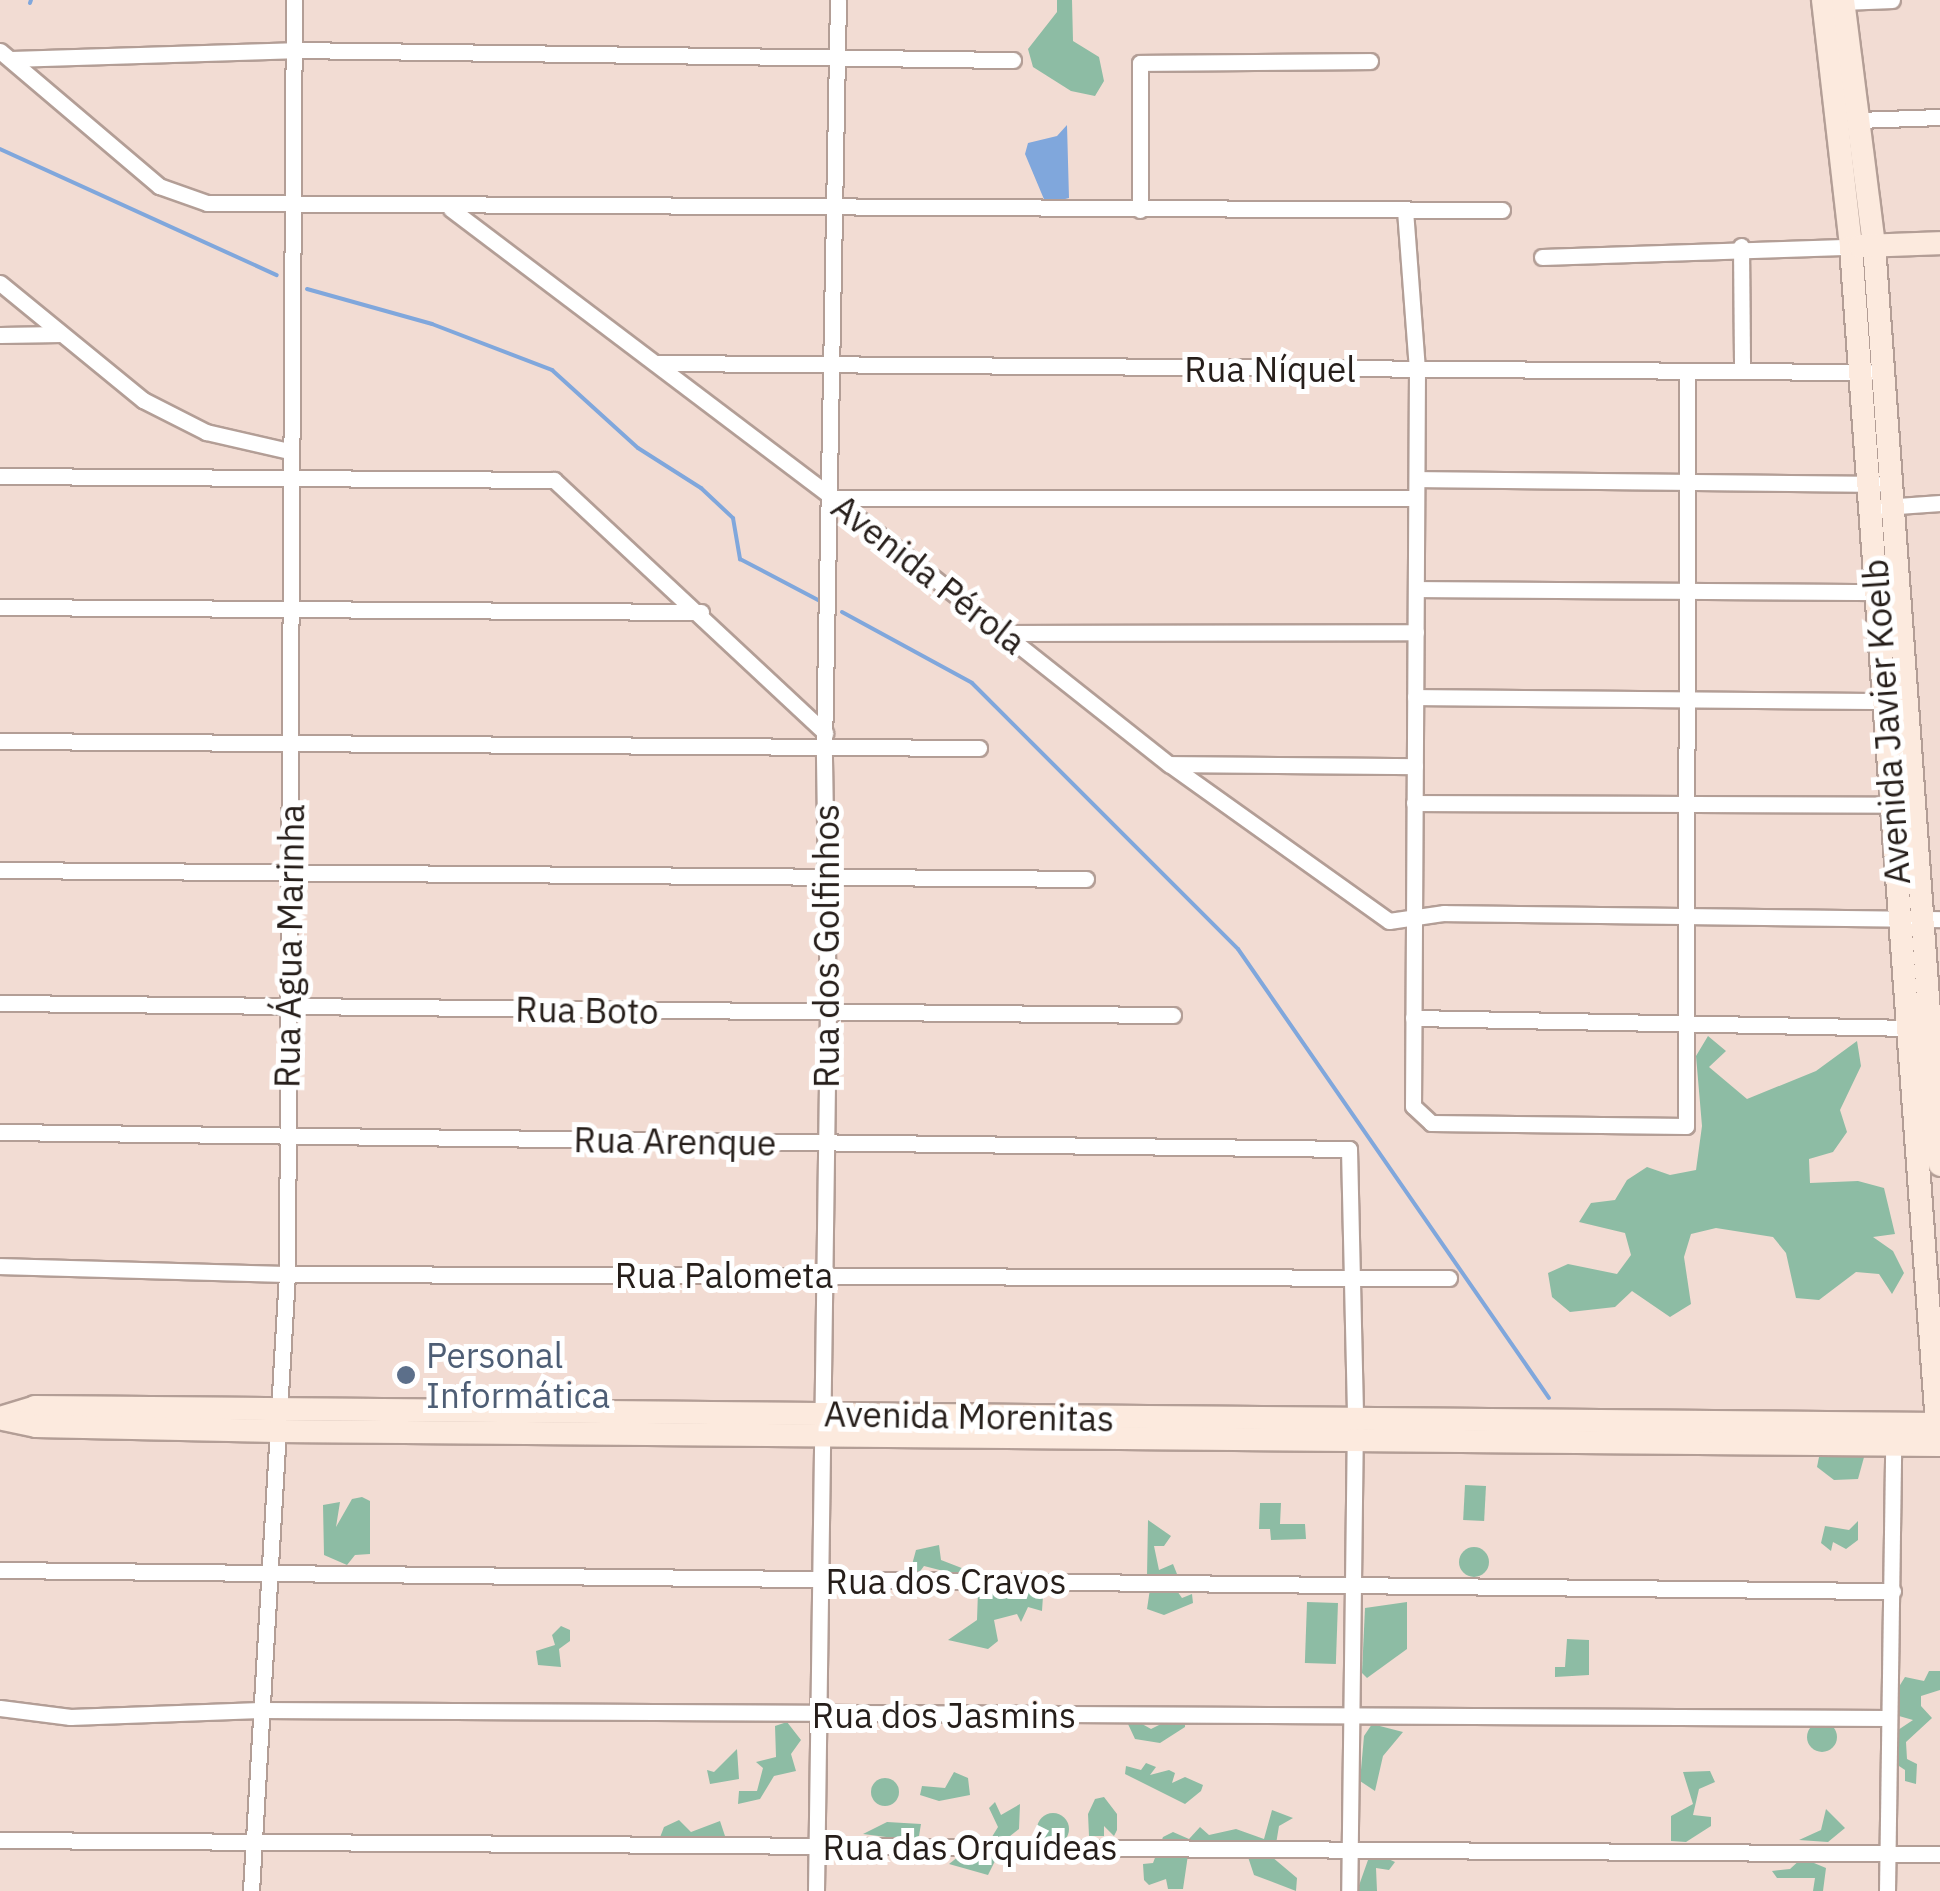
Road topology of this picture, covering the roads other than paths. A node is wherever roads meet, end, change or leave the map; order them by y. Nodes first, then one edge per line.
1 (294, 0) edge
2 (838, 0) edge
3 (1892, 0) edge
4 (1836, 1) edge
5 (293, 50) junction
6 (5, 55) edge
7 (837, 58) junction
8 (1013, 60) dead end
9 (1370, 61) dead end
10 (1940, 116) edge
11 (1858, 120) junction
12 (290, 206) junction
13 (451, 209) junction
14 (837, 210) junction
15 (1140, 210) junction
16 (1405, 210) junction
17 (1502, 210) dead end
18 (1940, 243) edge
19 (1741, 246) junction
20 (1863, 246) junction
21 (1542, 258) dead end
22 (0, 283) edge
23 (61, 334) junction
24 (0, 335) edge
25 (657, 363) junction
26 (836, 366) junction
27 (1417, 370) junction
28 (1687, 371) junction
29 (1742, 371) junction
30 (1872, 372) junction
31 (289, 450) junction
32 (0, 476) edge
33 (289, 477) junction
34 (1416, 479) junction
35 (1686, 483) junction
36 (1881, 495) junction
37 (833, 498) junction
38 (1416, 498) junction
39 (1940, 503) edge
40 (1686, 588) junction
41 (1416, 589) junction
42 (1888, 592) junction
43 (0, 607) edge
44 (290, 611) junction
45 (700, 612) junction
46 (1006, 632) junction
47 (1416, 632) junction
48 (1415, 697) junction
49 (1686, 698) junction
50 (1896, 701) junction
51 (825, 740) junction
52 (0, 741) edge
53 (293, 744) junction
54 (979, 748) dead end
55 (1169, 764) junction
56 (1415, 766) junction
57 (1414, 802) junction
58 (1903, 805) junction
59 (1686, 807) junction
60 (0, 870) edge
61 (288, 873) junction
62 (1086, 879) dead end
63 (827, 880) junction
64 (1686, 914) junction
65 (1898, 918) junction
66 (1932, 919) edge
67 (1414, 922) junction
68 (0, 1003) edge
69 (288, 1005) junction
70 (828, 1013) junction
71 (1174, 1015) dead end
72 (1412, 1018) junction
73 (1686, 1024) junction
74 (1907, 1028) junction
75 (1931, 1028) junction
76 (0, 1132) edge
77 (288, 1136) junction
78 (826, 1144) junction
79 (1940, 1165) edge
80 (0, 1266) edge
81 (287, 1274) junction
82 (824, 1275) junction
83 (1449, 1278) dead end
84 (1350, 1279) junction
85 (277, 1420) junction
86 (822, 1425) junction
87 (1356, 1430) junction
88 (1893, 1435) junction
89 (1939, 1435) edge
90 (0, 1570) edge
91 (269, 1575) junction
92 (816, 1581) junction
93 (1354, 1585) junction
94 (1892, 1591) junction
95 (0, 1708) edge
96 (260, 1710) junction
97 (820, 1715) junction
98 (1352, 1716) junction
99 (1890, 1718) junction
100 (0, 1840) edge
101 (252, 1842) junction
102 (818, 1846) junction
103 (1350, 1849) junction
104 (1887, 1854) junction
105 (1940, 1854) edge
106 (251, 1891) edge
107 (816, 1891) edge
108 (1350, 1891) edge
109 (1886, 1891) edge

1 - 5 street, Rua Água Marinha
2 - 7 street, Rua dos Golfinhos
3 - 4 street
4 - 11 main road, Avenida Javier Koelb
4 - 20 main road, Avenida Javier Koelb
5 - 6 street
5 - 7 street
5 - 12 street, Rua Água Marinha
6 - 12 street
7 - 8 street
7 - 14 street, Rua dos Golfinhos
9 - 15 street
10 - 11 street
11 - 20 main road, Avenida Javier Koelb
12 - 13 street
12 - 31 street, Rua Água Marinha
13 - 14 street
13 - 25 street, Avenida Pérola
14 - 15 street
14 - 26 street, Rua dos Golfinhos
15 - 16 street
16 - 17 street
16 - 27 street
18 - 20 main road
19 - 20 street
19 - 21 street
19 - 29 street
20 - 30 main road, Avenida Javier Koelb
22 - 23 street
23 - 24 street
23 - 31 street
25 - 26 street, Rua Níquel
25 - 37 street, Avenida Pérola
26 - 27 street, Rua Níquel
26 - 37 street, Rua dos Golfinhos
27 - 28 street, Rua Níquel
27 - 34 street
28 - 29 street, Rua Níquel
28 - 35 street
29 - 30 street, Rua Níquel
30 - 36 main road, Avenida Javier Koelb
31 - 33 street, Rua Água Marinha
32 - 33 street
33 - 44 street, Rua Água Marinha
33 - 45 street
34 - 35 street
34 - 38 street
35 - 36 street
35 - 40 street
36 - 39 street
36 - 42 main road, Avenida Javier Koelb
37 - 38 street
37 - 46 street, Avenida Pérola
37 - 51 street, Rua dos Golfinhos
38 - 41 street
40 - 41 street
40 - 42 street
40 - 49 street
41 - 47 street
42 - 50 main road, Avenida Javier Koelb
43 - 44 street
44 - 45 street
44 - 53 street, Rua Água Marinha
45 - 51 street
46 - 47 street
46 - 55 street, Avenida Pérola
47 - 48 street
48 - 49 street
48 - 56 street
49 - 50 street
49 - 59 street
50 - 58 main road, Avenida Javier Koelb
51 - 53 street
51 - 54 street
51 - 63 street, Rua dos Golfinhos
52 - 53 street
53 - 61 street, Rua Água Marinha
55 - 56 street
55 - 67 street, Avenida Pérola
56 - 57 street
57 - 59 street
57 - 67 street
58 - 59 street
58 - 65 main road, Avenida Javier Koelb
58 - 66 main road, Avenida Javier Koelb
59 - 64 street
60 - 61 street
61 - 63 street
61 - 69 street, Rua Água Marinha
62 - 63 street
63 - 70 street, Rua dos Golfinhos
64 - 65 street
64 - 67 street
64 - 73 street
65 - 66 street
65 - 74 main road, Avenida Javier Koelb
66 - 75 main road, Avenida Javier Koelb
67 - 72 street
68 - 69 street, Rua Boto
69 - 70 street, Rua Boto
69 - 77 street, Rua Água Marinha
70 - 71 street, Rua Boto
70 - 78 street, Rua dos Golfinhos
72 - 73 street
72 - 73 street
73 - 74 street
74 - 75 street
74 - 89 main road, Avenida Javier Koelb
75 - 79 main road, Avenida Javier Koelb
76 - 77 street, Rua Arenque
77 - 78 street, Rua Arenque
77 - 81 street, Rua Água Marinha
78 - 82 street, Rua dos Golfinhos
78 - 84 street, Rua Arenque
80 - 81 street, Rua Palometa
81 - 82 street, Rua Palometa
81 - 85 street, Rua Água Marinha
82 - 84 street, Rua Palometa
82 - 86 street, Rua dos Golfinhos
83 - 84 street, Rua Palometa
84 - 87 street
85 - 85 main road, Avenida Morenitas
85 - 86 main road, Avenida Morenitas
85 - 91 street, Rua Água Marinha
86 - 87 main road, Avenida Morenitas
86 - 92 street, Rua dos Golfinhos
87 - 88 main road, Avenida Morenitas
87 - 93 street
88 - 89 main road, Avenida Morenitas
88 - 94 street
90 - 91 street, Rua dos Cravos
91 - 92 street, Rua dos Cravos
91 - 96 street, Rua Água Marinha
92 - 93 street, Rua dos Cravos
92 - 97 street, Rua dos Golfinhos
93 - 94 street, Rua dos Cravos
93 - 98 street
94 - 99 street
95 - 96 street, Rua dos Jasmins
96 - 97 street, Rua dos Jasmins
96 - 101 street, Rua Água Marinha
97 - 98 street, Rua dos Jasmins
97 - 102 street, Rua dos Golfinhos
98 - 99 street, Rua dos Jasmins
98 - 103 street
99 - 104 street
100 - 101 street, Rua das Orquídeas
101 - 102 street, Rua das Orquídeas
101 - 106 street, Rua Água Marinha
102 - 103 street, Rua das Orquídeas
102 - 107 street, Rua dos Golfinhos
103 - 104 street, Rua das Orquídeas
103 - 108 street
104 - 105 street, Rua das Orquídeas
104 - 109 street

